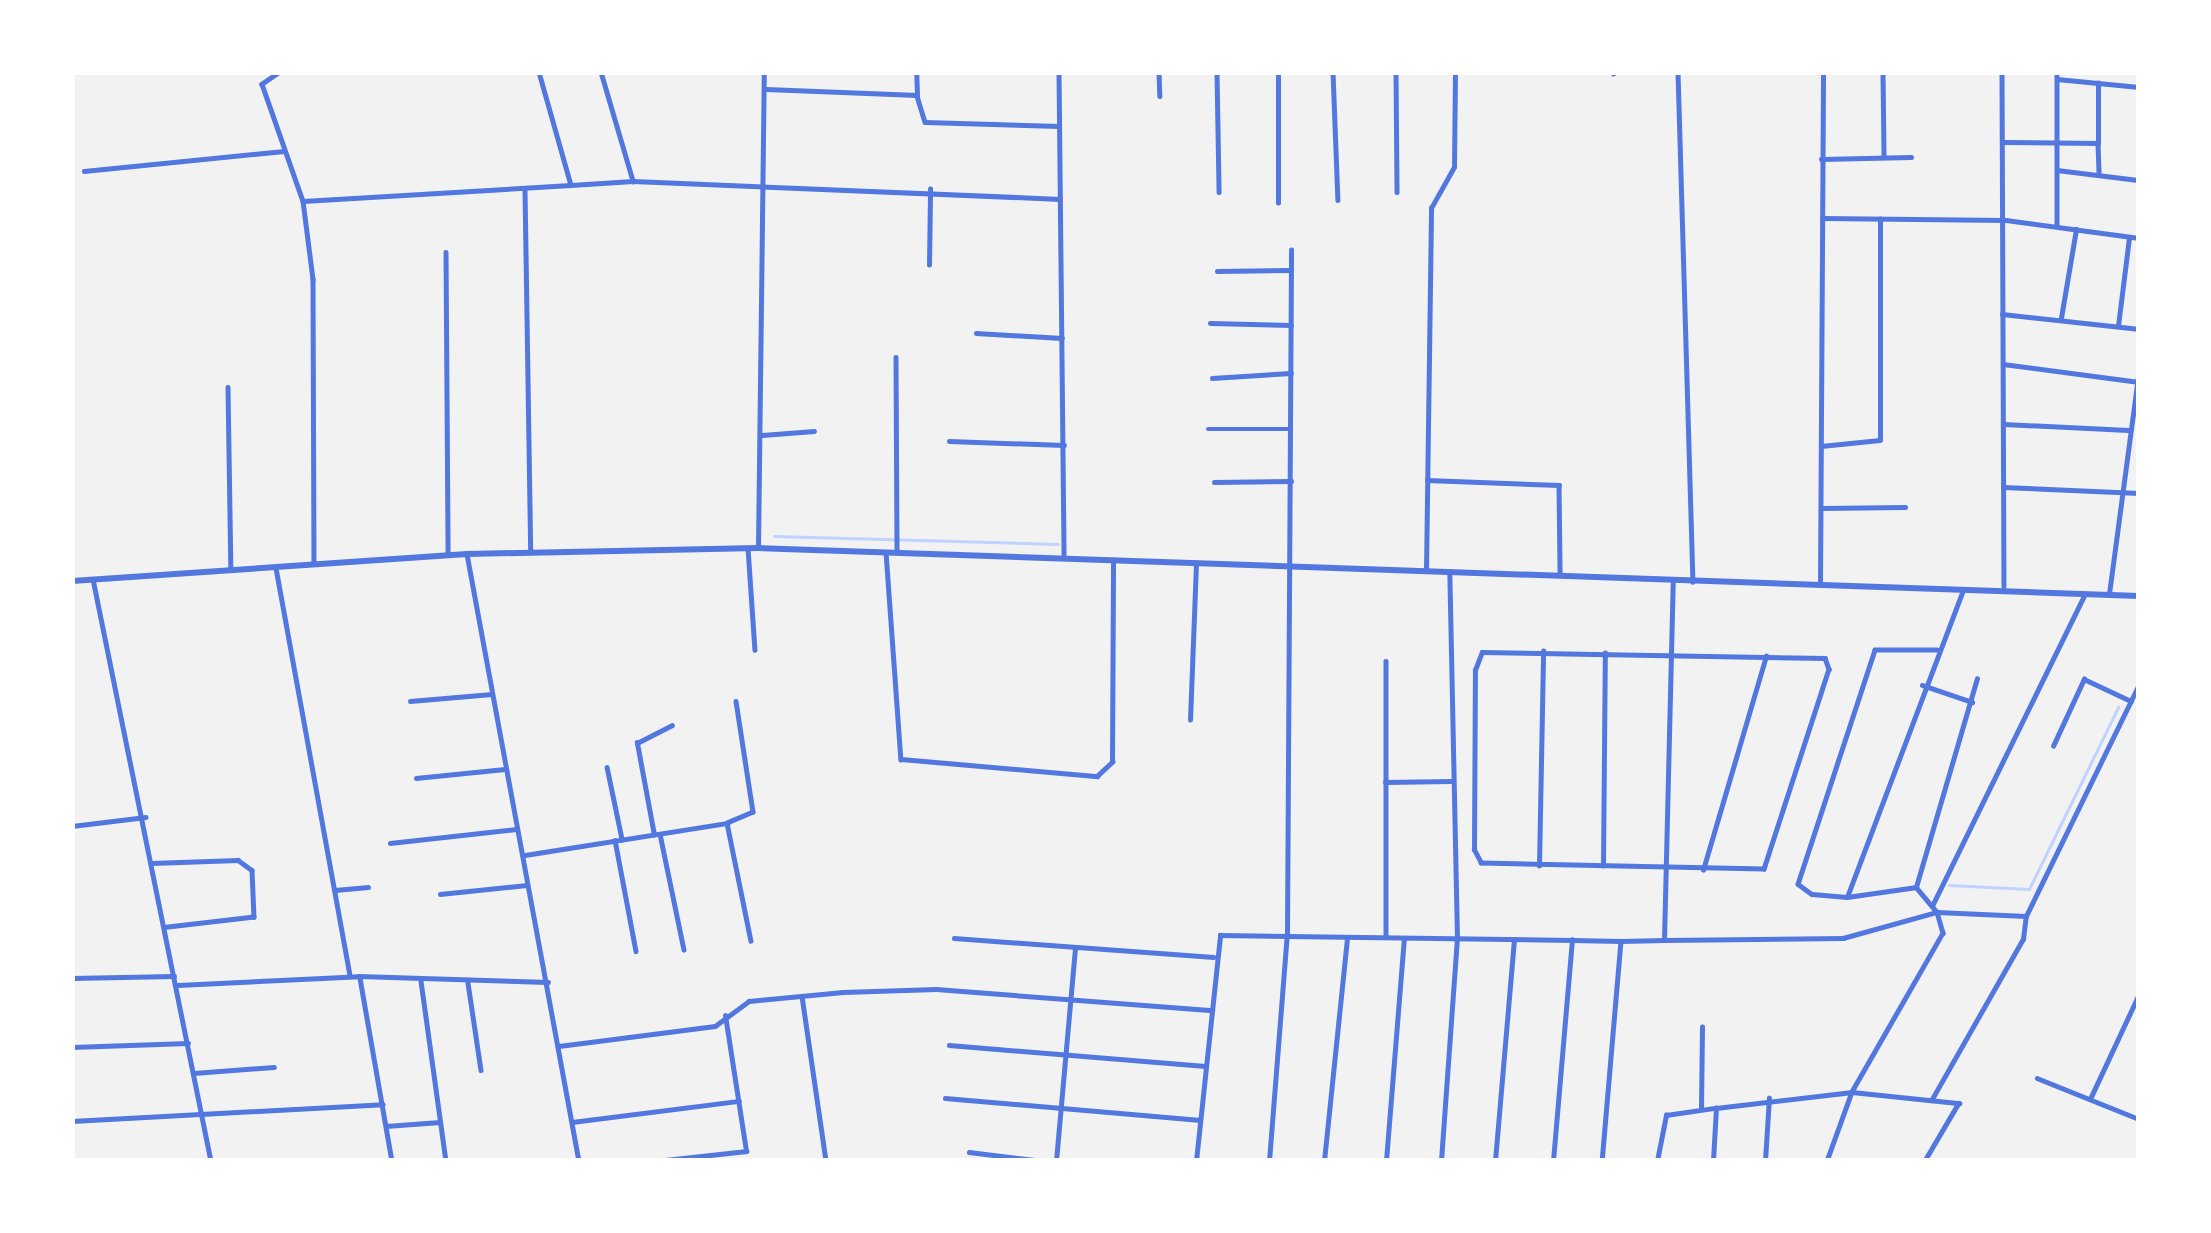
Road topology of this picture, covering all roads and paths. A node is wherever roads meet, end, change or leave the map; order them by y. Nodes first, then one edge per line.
1 (280, 72) edge
2 (539, 72) edge
3 (602, 72) edge
4 (764, 72) edge
5 (916, 72) edge
6 (1059, 72) edge
7 (1159, 72) edge
8 (1217, 72) edge
9 (1278, 72) edge
10 (1333, 72) edge
11 (1396, 72) edge
12 (1455, 72) edge
13 (1678, 72) edge
14 (1823, 72) edge
15 (1883, 72) edge
16 (2002, 72) edge
17 (2057, 76) edge
18 (2098, 83) junction
19 (2139, 87) edge
20 (764, 89) junction
21 (917, 95) junction
22 (1160, 96) dead end
23 (1059, 126) junction
24 (2004, 142) junction
25 (2056, 142) junction
26 (2098, 143) junction
27 (284, 151) junction
28 (1884, 158) junction
29 (1911, 158) dead end
30 (1821, 159) junction
31 (2057, 170) junction
32 (84, 172) dead end
33 (2099, 176) junction
34 (633, 181) junction
35 (2139, 181) edge
36 (571, 185) junction
37 (760, 187) junction
38 (525, 189) junction
39 (930, 189) junction
40 (1219, 192) dead end
41 (1397, 192) dead end
42 (1060, 199) junction
43 (1338, 200) dead end
44 (303, 201) junction
45 (1278, 203) dead end
46 (1822, 218) junction
47 (1880, 220) junction
48 (2006, 220) junction
49 (2057, 225) junction
50 (2077, 229) junction
51 (2129, 238) junction
52 (2139, 238) edge
53 (1291, 250) dead end
54 (446, 252) dead end
55 (929, 265) dead end
56 (1291, 270) junction
57 (1216, 271) dead end
58 (2002, 314) junction
59 (2061, 319) junction
60 (1210, 323) dead end
61 (1291, 326) junction
62 (2118, 326) junction
63 (2139, 329) edge
64 (976, 332) dead end
65 (1062, 338) junction
66 (896, 357) dead end
67 (2003, 364) junction
68 (2139, 368) edge
69 (1291, 373) junction
70 (1212, 378) dead end
71 (2138, 382) edge
72 (228, 387) dead end
73 (2003, 424) junction
74 (1291, 429) junction
75 (1208, 430) dead end
76 (2128, 430) junction
77 (814, 431) dead end
78 (762, 436) junction
79 (2127, 439) junction
80 (2139, 440) edge
81 (949, 441) dead end
82 (1064, 445) junction
83 (1821, 446) junction
84 (1427, 480) junction
85 (1291, 481) junction
86 (1214, 482) dead end
87 (2003, 487) junction
88 (2120, 493) junction
89 (2139, 493) edge
90 (1905, 507) dead end
91 (1821, 508) junction
92 (753, 548) junction
93 (886, 551) junction
94 (531, 552) junction
95 (897, 552) junction
96 (467, 554) junction
97 (448, 555) junction
98 (1064, 558) junction
99 (1113, 560) junction
100 (314, 562) junction
101 (1196, 563) junction
102 (276, 566) junction
103 (1291, 566) junction
104 (231, 569) junction
105 (1426, 571) junction
106 (1449, 572) junction
107 (1560, 577) junction
108 (93, 579) junction
109 (72, 581) edge
110 (1673, 582) junction
111 (1693, 582) junction
112 (1820, 585) junction
113 (2004, 586) junction
114 (1963, 590) junction
115 (2086, 592) junction
116 (2109, 594) junction
117 (2139, 596) edge
118 (755, 650) dead end
119 (1937, 650) junction
120 (1543, 651) junction
121 (1605, 653) junction
122 (1672, 655) junction
123 (1766, 656) junction
124 (1386, 661) dead end
125 (1977, 679) dead end
126 (2139, 684) edge
127 (1922, 685) junction
128 (492, 694) junction
129 (410, 701) dead end
130 (736, 701) dead end
131 (2131, 701) junction
132 (1972, 702) junction
133 (1190, 720) dead end
134 (672, 725) dead end
135 (2053, 746) dead end
136 (607, 767) dead end
137 (505, 769) junction
138 (416, 778) dead end
139 (1454, 781) junction
140 (1385, 782) junction
141 (145, 818) junction
142 (727, 823) junction
143 (72, 826) edge
144 (516, 829) junction
145 (657, 835) junction
146 (618, 840) junction
147 (389, 843) dead end
148 (524, 855) junction
149 (152, 863) junction
150 (1666, 863) junction
151 (1539, 866) junction
152 (1603, 866) junction
153 (1702, 870) junction
154 (527, 885) junction
155 (368, 887) dead end
156 (1916, 887) junction
157 (334, 890) junction
158 (440, 894) dead end
159 (1847, 897) junction
160 (1934, 909) junction
161 (2026, 916) junction
162 (165, 928) junction
163 (1287, 933) junction
164 (1347, 937) junction
165 (954, 938) dead end
166 (1386, 938) junction
167 (1404, 938) junction
168 (1457, 939) junction
169 (1514, 940) junction
170 (1571, 940) junction
171 (1621, 940) junction
172 (1664, 940) junction
173 (751, 941) dead end
174 (1075, 949) junction
175 (684, 950) dead end
176 (636, 951) dead end
177 (1213, 957) junction
178 (174, 976) junction
179 (350, 976) junction
180 (359, 976) junction
181 (72, 978) edge
182 (421, 981) junction
183 (548, 982) junction
184 (468, 983) junction
185 (178, 985) junction
186 (2139, 994) edge
187 (802, 996) junction
188 (1069, 999) junction
189 (1212, 1010) junction
190 (725, 1012) junction
191 (1702, 1027) dead end
192 (188, 1043) junction
193 (949, 1045) dead end
194 (559, 1046) junction
195 (72, 1047) edge
196 (1061, 1056) junction
197 (1205, 1066) junction
198 (274, 1067) dead end
199 (481, 1070) dead end
200 (194, 1073) junction
201 (2037, 1078) dead end
202 (1852, 1092) junction
203 (946, 1098) dead end
204 (1769, 1098) junction
205 (1932, 1099) junction
206 (2090, 1099) junction
207 (739, 1101) junction
208 (383, 1104) junction
209 (1059, 1107) junction
210 (1716, 1108) junction
211 (1701, 1109) junction
212 (203, 1116) junction
213 (2139, 1119) edge
214 (1200, 1120) junction
215 (72, 1121) edge
216 (440, 1122) junction
217 (572, 1122) junction
218 (386, 1126) junction
219 (970, 1152) dead end
220 (1008, 1158) edge
221 (211, 1161) edge
222 (392, 1161) edge
223 (446, 1161) edge
224 (579, 1161) edge
225 (656, 1161) edge
226 (826, 1161) edge
227 (1043, 1161) edge
228 (1056, 1161) edge
229 (1196, 1161) edge
230 (1270, 1161) edge
231 (1324, 1161) edge
232 (1386, 1161) edge
233 (1441, 1161) edge
234 (1495, 1161) edge
235 (1553, 1161) edge
236 (1602, 1161) edge
237 (1657, 1161) edge
238 (1713, 1161) edge
239 (1766, 1161) edge
240 (1827, 1161) edge
241 (1925, 1161) edge

1 - 27 street
2 - 36 street
3 - 34 street
4 - 20 street
5 - 21 street
6 - 23 street
7 - 22 street
8 - 40 street
9 - 45 street
10 - 43 street
11 - 41 street
12 - 84 street
13 - 111 street
14 - 30 street
15 - 28 street
16 - 24 street
17 - 18 street
17 - 25 street
18 - 19 street
18 - 26 street
20 - 21 street
20 - 37 street
21 - 23 street
23 - 42 street
24 - 25 street
24 - 48 street
25 - 26 street
25 - 31 street
26 - 33 street
27 - 32 street
27 - 44 street
28 - 29 street
28 - 30 street
30 - 46 street
31 - 33 street
31 - 49 street
33 - 35 street
34 - 36 street
34 - 37 street
36 - 38 street
37 - 39 street
37 - 78 street
38 - 44 street
38 - 94 street
39 - 42 street
39 - 55 street
42 - 65 street
44 - 100 street
46 - 47 street
46 - 83 street
47 - 48 street
47 - 83 street
48 - 49 street
48 - 58 street
49 - 50 street
50 - 51 street
50 - 59 street
51 - 52 street
51 - 62 street
53 - 56 street
54 - 97 street
56 - 57 street
56 - 61 street
58 - 59 street
58 - 67 street
59 - 62 street
60 - 61 street
61 - 69 street
62 - 63 street
64 - 65 street
65 - 82 street
66 - 95 street
67 - 71 street
67 - 73 street
68 - 71 street
69 - 70 street
69 - 74 street
71 - 76 street
72 - 104 street
73 - 76 street
73 - 87 street
74 - 75 street
74 - 85 street
76 - 79 street
77 - 78 street
78 - 92 street
79 - 80 street
79 - 88 street
81 - 82 street
82 - 98 street
83 - 91 street
84 - 105 street
84 - 107 street
85 - 86 street
85 - 103 street
87 - 88 street
87 - 113 street
88 - 89 street
88 - 116 street
90 - 91 street
91 - 112 street
92 - 93 street
92 - 94 street
92 - 118 street
93 - 95 street
93 - 99 street
94 - 96 street
95 - 98 street
96 - 97 street
96 - 128 street
97 - 100 street
98 - 99 street
99 - 101 street
100 - 102 street
101 - 103 street
101 - 133 street
102 - 104 street
102 - 157 street
103 - 105 street
103 - 163 street
104 - 108 street
105 - 106 street
106 - 107 street
106 - 139 street
107 - 110 street
108 - 109 street
108 - 141 street
110 - 111 street
110 - 122 street
111 - 112 street
112 - 114 street
113 - 114 street
113 - 115 street
114 - 119 street
115 - 116 street
115 - 160 street
116 - 117 street
119 - 127 street
119 - 159 street
120 - 121 street
120 - 151 street
120 - 151 street
121 - 122 street
121 - 152 street
122 - 123 street
122 - 150 street
123 - 153 street
123 - 153 street
124 - 140 street
125 - 132 street
126 - 131 street
127 - 132 street
127 - 159 street
128 - 129 street
128 - 137 street
130 - 142 street
131 - 135 street
131 - 161 street
132 - 156 street
134 - 145 street
136 - 146 street
137 - 138 street
137 - 144 street
139 - 140 street
139 - 168 street
140 - 166 street
141 - 143 street
141 - 149 street
142 - 145 street
142 - 173 street
144 - 147 street
144 - 148 street
145 - 146 street
145 - 175 street
146 - 148 street
146 - 176 street
148 - 154 street
149 - 162 street
149 - 162 street
150 - 152 street
150 - 153 street
150 - 172 street
151 - 152 street
154 - 158 street
154 - 183 street
155 - 157 street
156 - 159 street
156 - 160 street
157 - 179 street
160 - 161 street
160 - 172 street
160 - 202 street
161 - 205 street
162 - 178 street
163 - 164 street
163 - 177 street
163 - 230 street
164 - 166 street
164 - 231 street
165 - 174 street
166 - 167 street
167 - 168 street
167 - 232 street
168 - 169 street
168 - 233 street
169 - 170 street
169 - 234 street
170 - 171 street
170 - 235 street
171 - 172 street
171 - 236 street
174 - 177 street
174 - 188 street
177 - 189 street
178 - 181 street
178 - 185 street
179 - 180 street
179 - 185 street
180 - 182 street
180 - 208 street
182 - 184 street
182 - 216 street
183 - 184 street
183 - 194 street
184 - 199 street
185 - 192 street
186 - 206 street
187 - 188 street
187 - 190 street
187 - 226 street
188 - 189 street
188 - 196 street
189 - 197 street
190 - 194 street
190 - 207 street
191 - 211 street
192 - 195 street
192 - 200 street
193 - 196 street
194 - 217 street
196 - 197 street
196 - 209 street
197 - 214 street
198 - 200 street
200 - 212 street
201 - 206 street
202 - 204 street
202 - 205 street
202 - 240 street
203 - 209 street
204 - 210 street
204 - 239 street
205 - 241 street
206 - 213 street
207 - 217 street
207 - 225 street
208 - 212 street
208 - 218 street
209 - 214 street
209 - 228 street
210 - 211 street
210 - 238 street
211 - 237 street
212 - 215 street
212 - 221 street
214 - 229 street
216 - 218 street
216 - 223 street
217 - 224 street
218 - 222 street
219 - 220 street
220 - 227 street

